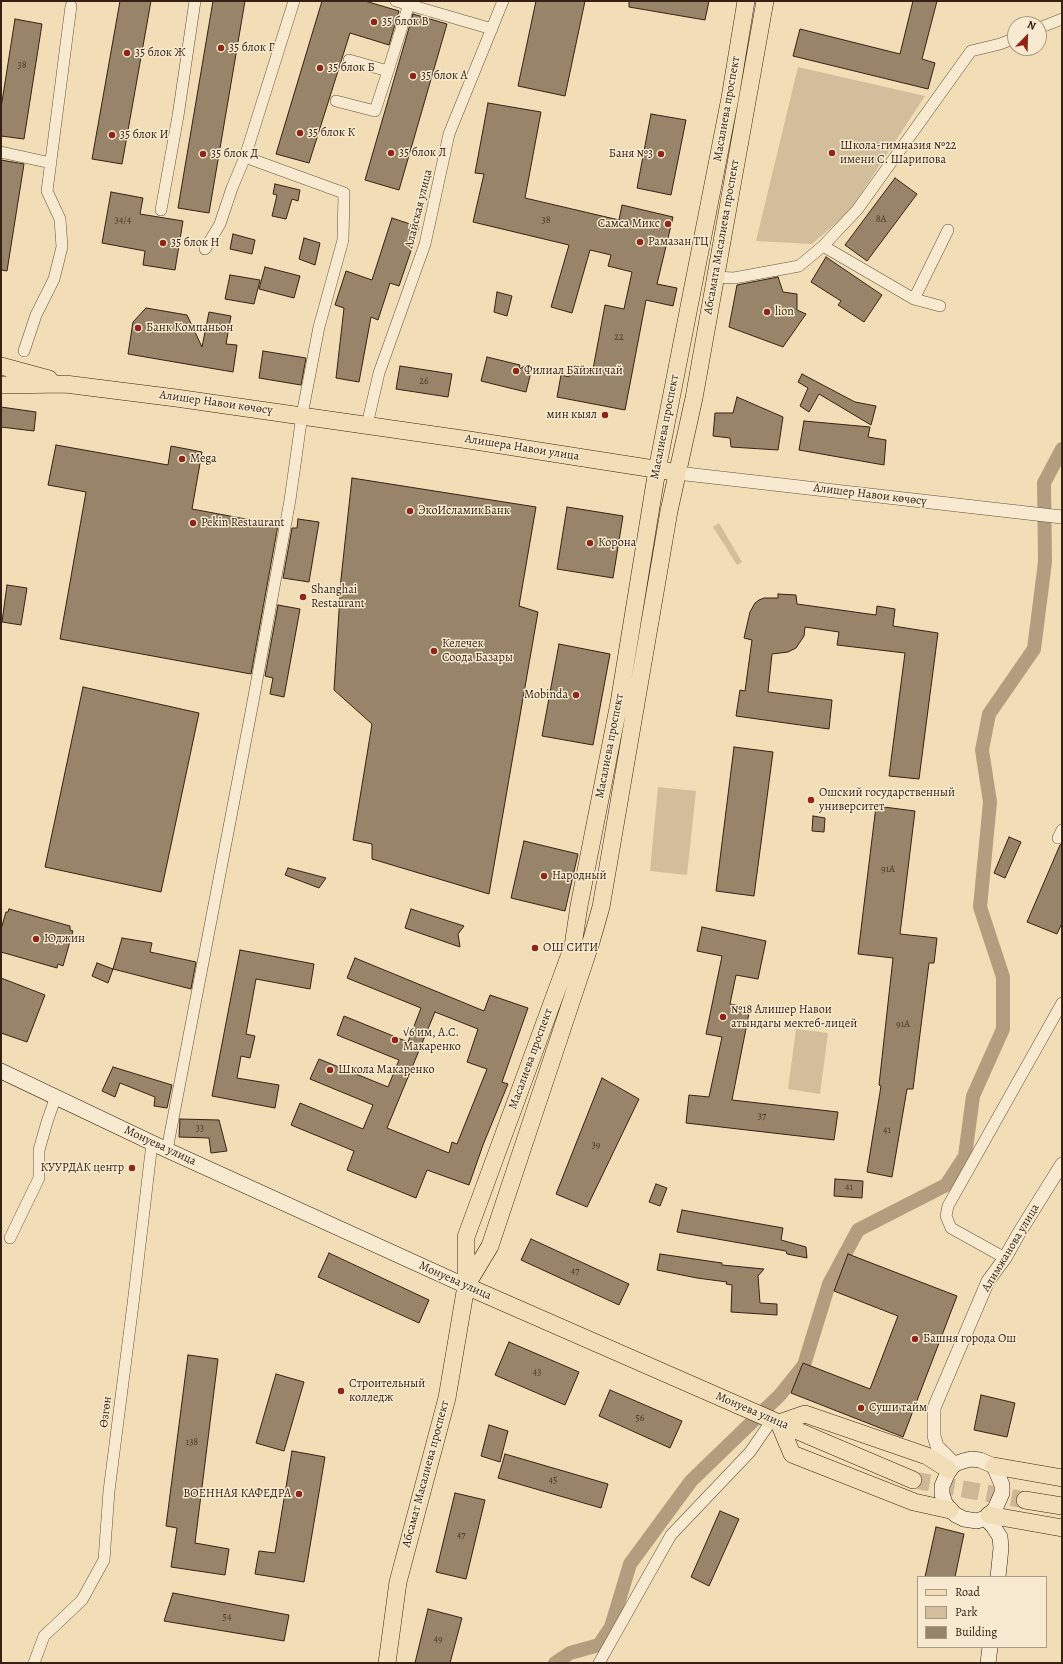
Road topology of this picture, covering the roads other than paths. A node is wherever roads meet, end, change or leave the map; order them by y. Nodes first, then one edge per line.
1 (196, 1) edge
2 (294, 1) edge
3 (396, 1) edge
4 (503, 1) edge
5 (746, 1) edge
6 (765, 1) edge
7 (409, 4) junction
8 (71, 6) dead end
9 (1062, 19) edge
10 (1047, 25) edge
11 (492, 28) junction
12 (1007, 41) edge
13 (350, 60) dead end
14 (388, 71) junction
15 (336, 101) dead end
16 (1, 152) edge
17 (246, 157) junction
18 (50, 163) junction
19 (161, 210) dead end
20 (948, 230) dead end
21 (823, 246) junction
22 (205, 249) dead end
23 (715, 277) junction
24 (914, 300) junction
25 (940, 306) dead end
26 (24, 351) dead end
27 (1, 366) edge
28 (65, 384) junction
29 (1, 385) edge
30 (302, 415) junction
31 (367, 425) junction
32 (657, 470) junction
33 (677, 473) junction
34 (1056, 516) edge
35 (1062, 1002) edge
36 (1, 1071) edge
37 (56, 1096) junction
38 (152, 1143) junction
39 (166, 1150) junction
40 (1062, 1164) edge
41 (10, 1238) dead end
42 (1005, 1258) junction
43 (466, 1286) junction
44 (772, 1420) junction
45 (994, 1466) junction
46 (952, 1467) junction
47 (1062, 1478) edge
48 (913, 1480) tunnel mouth
49 (1025, 1500) tunnel mouth
50 (1062, 1506) edge
51 (950, 1510) junction
52 (987, 1516) junction
53 (1062, 1528) edge
54 (998, 1576) edge
55 (990, 1648) edge
56 (34, 1663) edge
57 (387, 1663) edge
58 (599, 1663) edge
59 (988, 1663) edge

1 - 19 street
2 - 17 street
3 - 7 street
4 - 11 street, Алайская улица
5 - 32 main road, Масалиева проспект
6 - 23 main road, Абсамата Масалиева проспект
7 - 11 street
7 - 14 street
8 - 18 street
9 - 10 street
11 - 31 street, Алайская улица
12 - 21 street
13 - 14 street
14 - 15 street
16 - 18 street
17 - 22 street
17 - 30 street
18 - 26 street
20 - 24 street
21 - 23 street
21 - 24 street
23 - 33 main road, Абсамата Масалиева проспект
24 - 25 street
27 - 28 main road, Алишер Навои көчөсү
28 - 29 main road, Алишер Навои көчөсү
28 - 30 main road, Алишер Навои көчөсү
30 - 31 main road, Алишер Навои көчөсү
30 - 39 street
31 - 32 main road, Алишера Навои улица
32 - 33 main road, Алишера Навои улица
32 - 43 main road, Масалиева проспект
33 - 34 street, Алишер Навои көчөсү
33 - 43 main road, Масалиева проспект
35 - 42 street
36 - 37 main road, Монуева улица
37 - 38 main road, Монуева улица
37 - 41 street
38 - 39 main road, Монуева улица
38 - 56 street, Өзгөн
39 - 43 main road, Монуева улица
40 - 42 street, Алимжанова улица
42 - 46 street, Алимжанова улица
43 - 44 main road, Монуева улица
43 - 57 main road, Абсамат Масалиева проспект
44 - 46 main road
44 - 48 main road, Монуева улица
44 - 51 main road
44 - 58 street
45 - 46 main road
45 - 47 main road
45 - 52 main road
46 - 51 main road
49 - 50 main road
51 - 52 main road
52 - 53 main road
52 - 54 main road
55 - 59 main road

